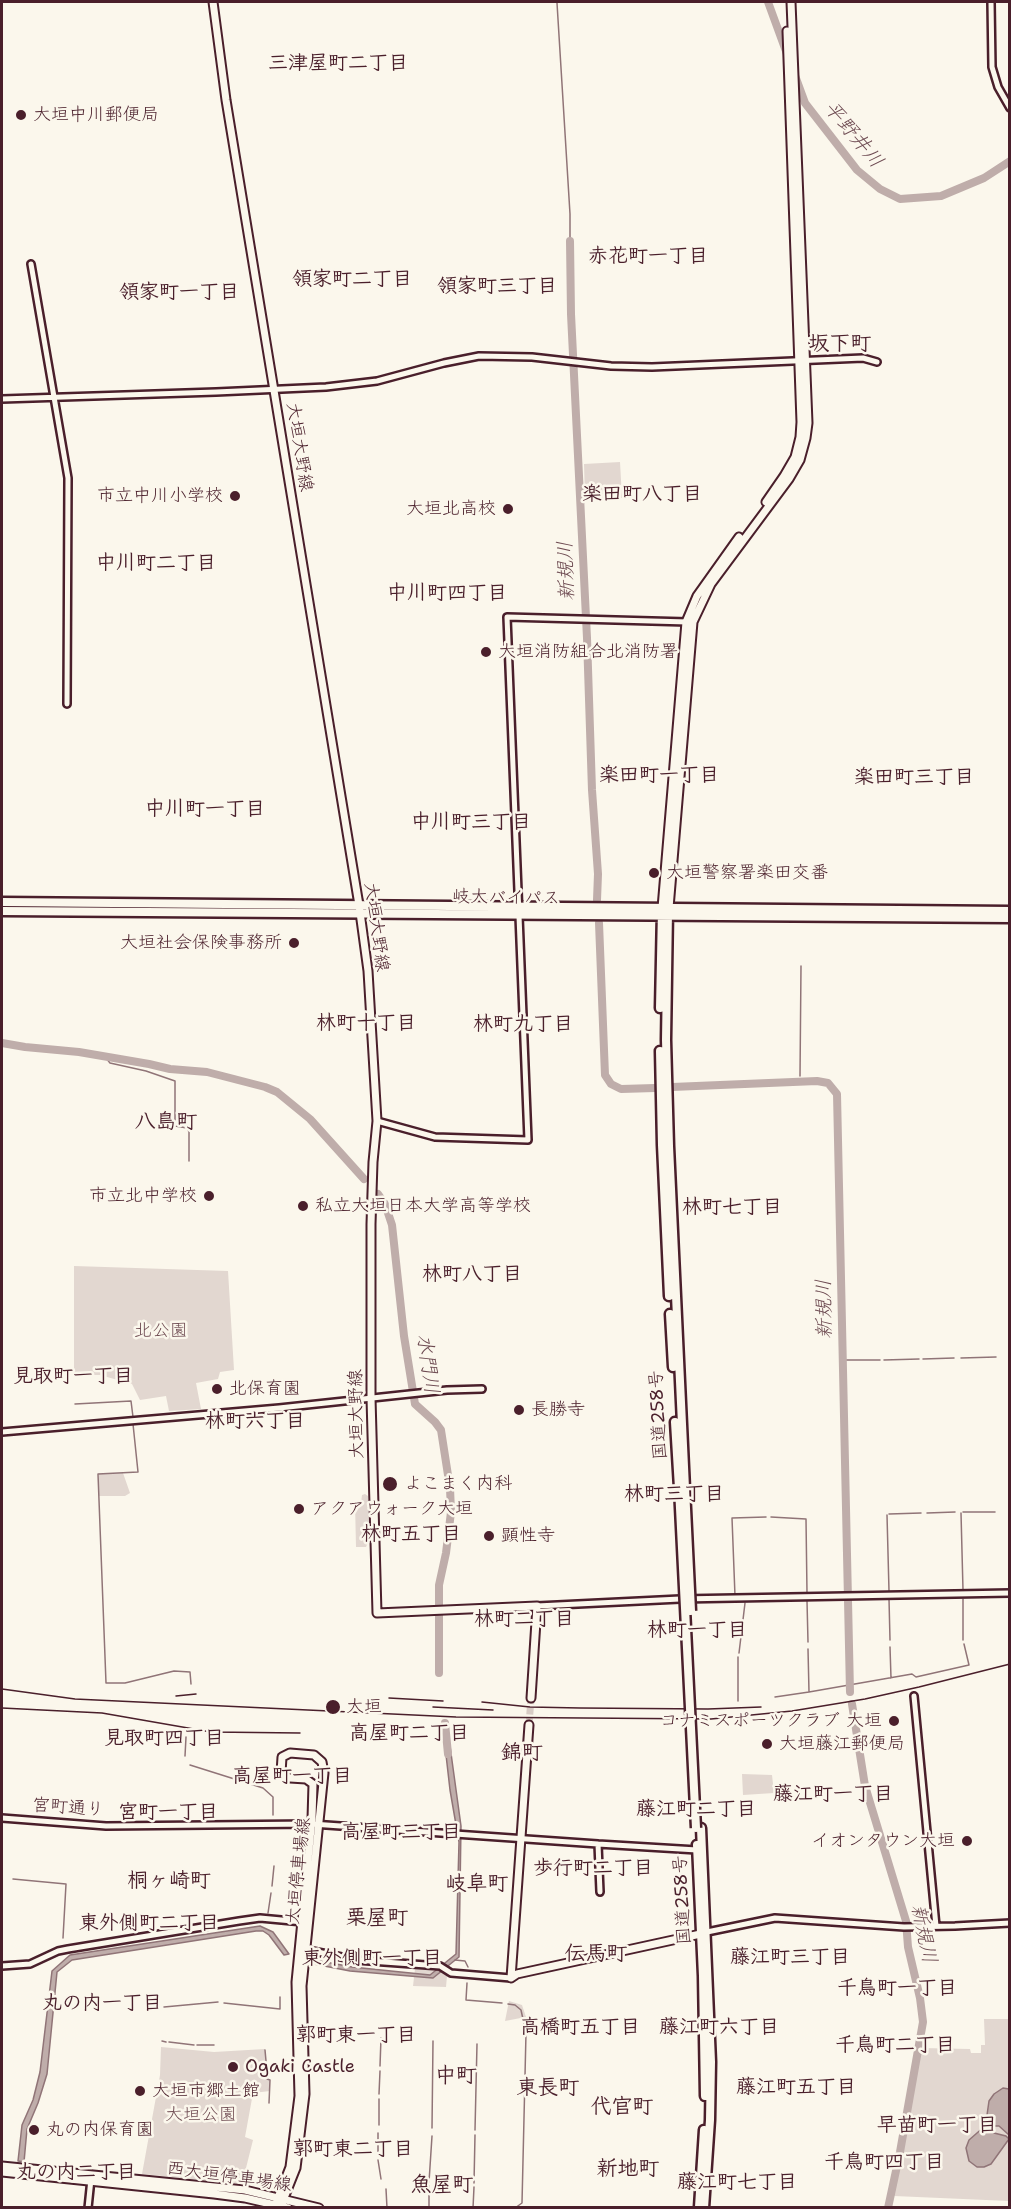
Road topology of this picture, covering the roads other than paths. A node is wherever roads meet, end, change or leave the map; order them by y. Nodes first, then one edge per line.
1 (213, 2) edge
2 (991, 2) edge
3 (789, 3) edge
4 (1010, 108) edge
5 (31, 264) dead end
6 (801, 361) junction
7 (878, 362) dead end
8 (275, 390) junction
9 (54, 397) junction
10 (2, 399) edge
11 (690, 622) junction
12 (67, 705) dead end
13 (2, 902) edge
14 (360, 909) junction
15 (2, 910) edge
16 (519, 910) junction
17 (665, 911) junction
18 (1010, 911) edge
19 (1010, 918) edge
20 (377, 1120) junction
21 (482, 1389) dead end
22 (371, 1398) junction
23 (2, 1432) edge
24 (1010, 1593) edge
25 (537, 1606) junction
26 (914, 1696) dead end
27 (531, 1698) tunnel mouth
28 (529, 1725) tunnel mouth
29 (2, 1818) edge
30 (316, 1824) junction
31 (699, 1828) junction
32 (521, 1838) junction
33 (598, 1844) junction
34 (697, 1850) junction
35 (600, 1892) dead end
36 (304, 1923) junction
37 (1010, 1923) edge
38 (936, 1926) junction
39 (704, 1933) junction
40 (302, 1949) junction
41 (2, 1966) edge
42 (511, 1978) junction
43 (2, 2166) edge
44 (19, 2171) junction
45 (2, 2172) edge
46 (91, 2179) junction
47 (280, 2204) edge
48 (88, 2208) edge
49 (319, 2208) edge
50 (699, 2208) edge
51 (704, 2208) edge

1 - 8 main road, 大垣大野線
2 - 4 street
3 - 6 main road
5 - 9 street
6 - 7 street
6 - 8 street
6 - 11 main road
8 - 9 street
8 - 14 main road, 大垣大野線
9 - 10 street
9 - 12 street
11 - 16 street
11 - 17 main road
13 - 14 highway, 岐大バイパス
14 - 15 highway, 岐大バイパス
14 - 16 highway, 岐大バイパス
14 - 20 main road, 大垣大野線
16 - 17 highway, 岐大バイパス
16 - 20 street
17 - 18 highway, 岐大バイパス
17 - 19 highway, 岐大バイパス
17 - 31 highway, 国道258号, bridge
20 - 22 main road, 大垣大野線
21 - 22 street
22 - 23 street
22 - 25 main road, 大垣大野線
24 - 25 street
25 - 27 main road
26 - 38 street
28 - 32 main road
29 - 30 street, 宮町通り
30 - 30 main road, 大垣停車場線
30 - 32 street, 宮町通り
30 - 36 main road, 大垣停車場線
31 - 34 highway, 国道258号
31 - 39 highway, 国道258号
32 - 33 street, 宮町通り
32 - 42 main road
33 - 34 street, 宮町通り
33 - 35 street
34 - 39 highway, 国道258号
36 - 40 main road, 大垣停車場線
36 - 41 street
37 - 38 street
38 - 39 street
39 - 42 main road
39 - 50 highway, 国道258号
39 - 51 highway, 国道258号
40 - 42 street
40 - 47 main road, 大垣停車場線
43 - 44 main road, 西大垣停車場線
44 - 45 main road, 西大垣停車場線
44 - 46 main road, 西大垣停車場線
46 - 47 main road, 西大垣停車場線
46 - 48 street
47 - 49 main road, 西大垣停車場線

